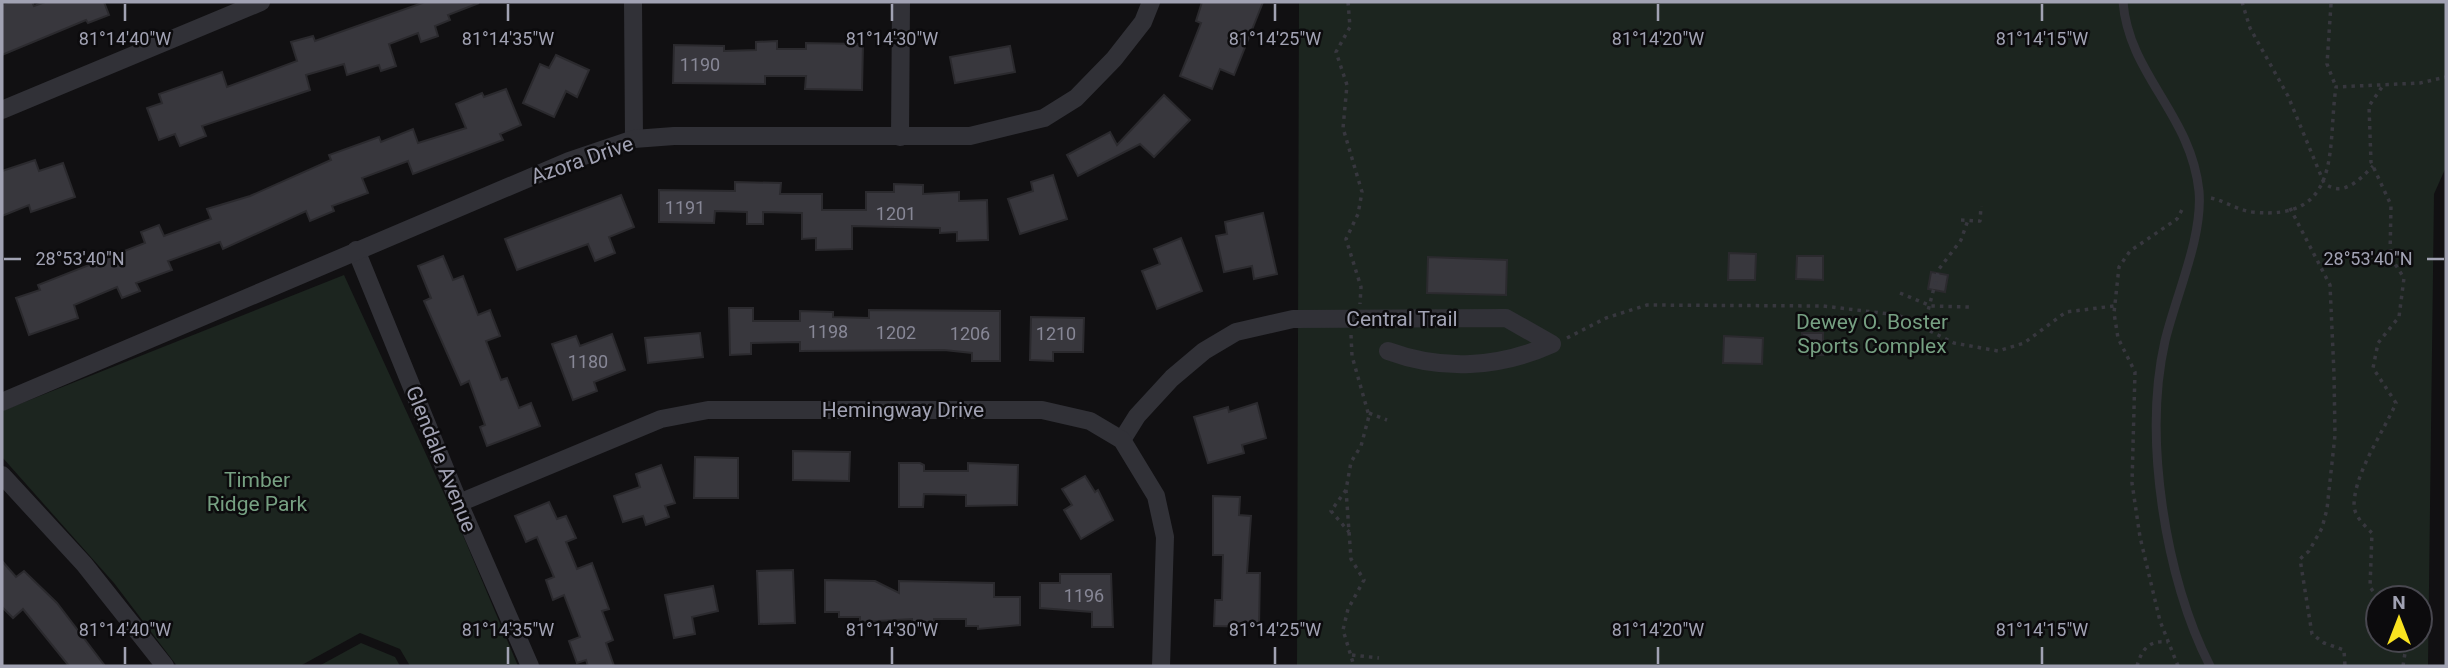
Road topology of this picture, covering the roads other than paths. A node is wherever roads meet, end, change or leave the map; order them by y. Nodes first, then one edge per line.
1 (261, 2) edge
2 (633, 2) edge
3 (901, 2) edge
4 (1151, 2) edge
5 (2123, 2) edge
6 (2, 110) edge
7 (900, 137) junction
8 (634, 139) junction
9 (356, 250) junction
10 (1388, 351) dead end
11 (2, 402) edge
12 (1122, 440) junction
13 (2, 475) edge
14 (459, 503) junction
15 (164, 666) edge
16 (530, 666) edge
17 (1161, 666) edge
18 (2210, 666) edge

1 - 6 street
2 - 8 street
3 - 7 street
4 - 7 street, Azora Drive
5 - 18 lane
7 - 8 street, Azora Drive
8 - 9 street, Azora Drive
9 - 11 street, Azora Drive
9 - 14 street, Glendale Avenue
10 - 12 street, Central Trail
12 - 14 street, Hemingway Drive
12 - 17 street, Hemingway Drive
13 - 15 street
14 - 16 street, Glendale Avenue

